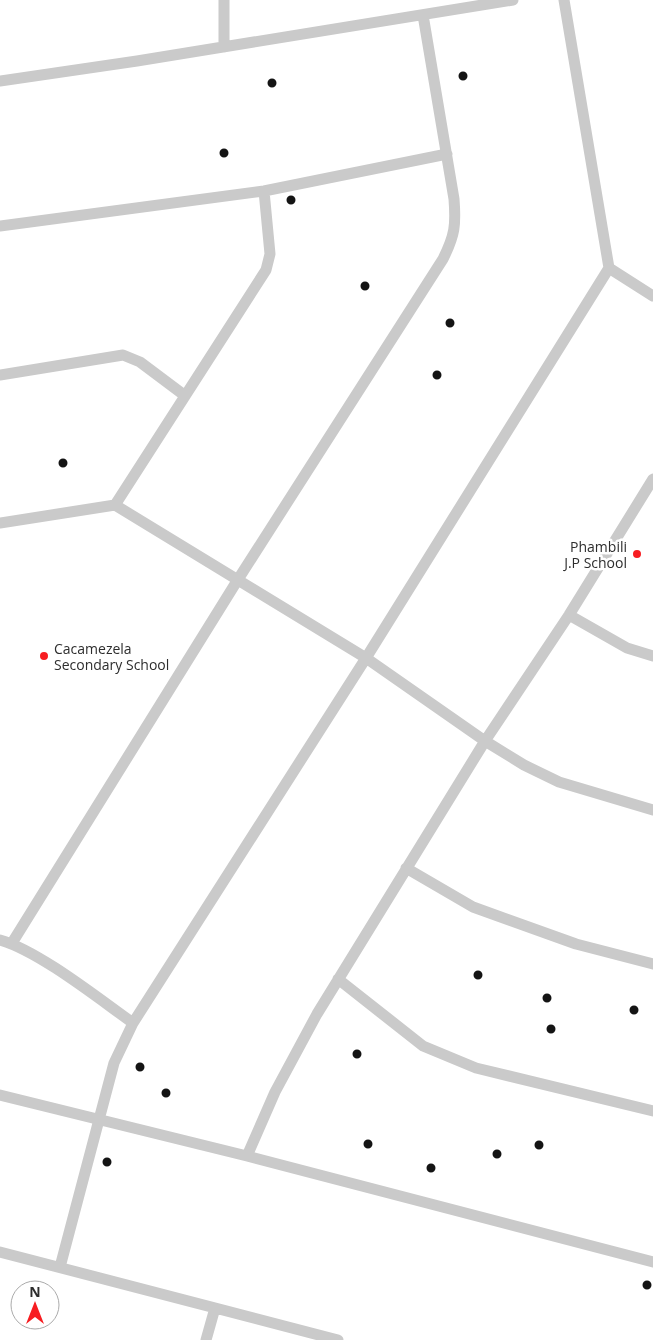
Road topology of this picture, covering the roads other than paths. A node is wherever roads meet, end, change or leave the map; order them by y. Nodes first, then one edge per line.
1 (224, 0) edge
2 (513, 0) edge
3 (564, 0) edge
4 (423, 15) junction
5 (224, 47) junction
6 (0, 81) edge
7 (447, 154) junction
8 (264, 190) junction
9 (0, 226) edge
10 (609, 268) junction
11 (653, 296) edge
12 (0, 375) edge
13 (184, 395) junction
14 (653, 479) edge
15 (115, 506) junction
16 (0, 522) edge
17 (237, 581) junction
18 (569, 615) junction
19 (653, 656) edge
20 (366, 658) junction
21 (484, 741) junction
22 (653, 810) edge
23 (406, 868) junction
24 (0, 940) edge
25 (12, 943) junction
26 (653, 964) edge
27 (338, 979) junction
28 (134, 1023) junction
29 (0, 1096) edge
30 (653, 1112) edge
31 (99, 1121) junction
32 (247, 1156) junction
33 (0, 1252) edge
34 (653, 1262) edge
35 (60, 1267) junction
36 (215, 1308) junction
37 (206, 1340) edge
38 (338, 1340) edge

1 - 5 street
2 - 4 street
3 - 10 street
4 - 5 street
4 - 7 street
5 - 6 street
7 - 8 street
7 - 17 street
8 - 9 street
8 - 13 street
10 - 11 street
10 - 20 street
12 - 13 street
13 - 15 street
14 - 18 street
15 - 16 street
15 - 17 street
17 - 20 street
17 - 25 street
18 - 19 street
18 - 21 street
20 - 21 street
20 - 28 street
21 - 22 street
21 - 23 street
23 - 26 street
23 - 27 street
24 - 25 street
25 - 28 street
27 - 30 street
27 - 32 street
28 - 31 street
29 - 31 street
31 - 32 street
31 - 35 street
32 - 34 street
33 - 35 street
35 - 36 street
36 - 37 street
36 - 38 street

